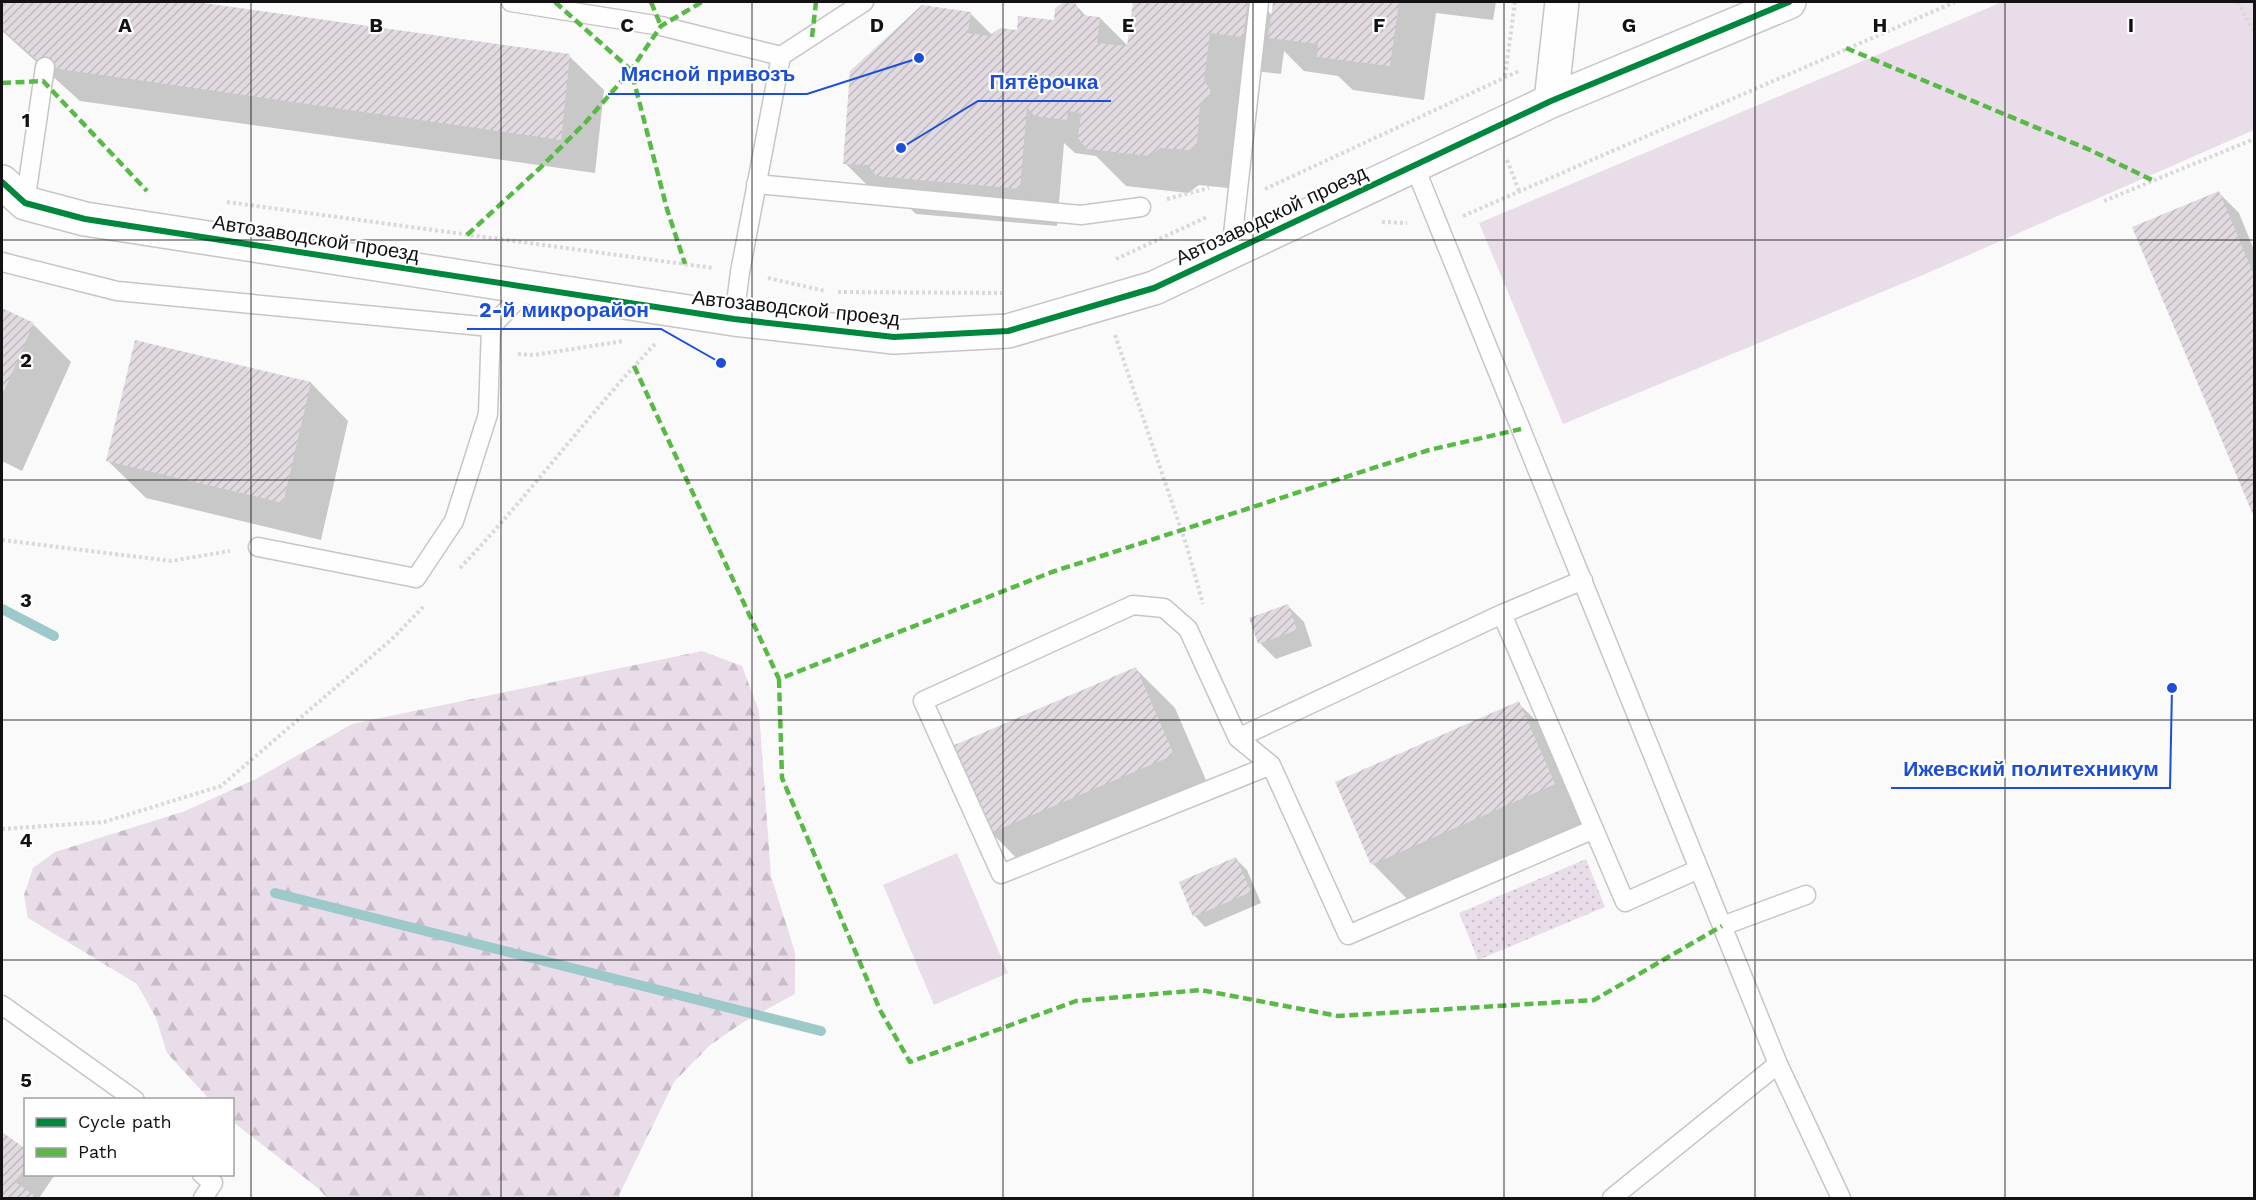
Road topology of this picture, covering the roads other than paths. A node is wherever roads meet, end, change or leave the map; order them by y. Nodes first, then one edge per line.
1 (511, 2) edge
2 (864, 2) edge
3 (1259, 2) edge
4 (1562, 2) edge
5 (1789, 2) edge
6 (781, 56) junction
7 (45, 67) dead end
8 (1551, 101) junction
9 (1414, 165) junction
10 (756, 184) junction
11 (13, 192) edge
12 (1141, 207) road end
13 (1231, 252) junction
14 (2, 262) edge
15 (528, 288) junction
16 (734, 319) junction
17 (491, 327) junction
18 (258, 547) road end
19 (1582, 580) junction
20 (1502, 614) junction
21 (1238, 738) junction
22 (1271, 765) junction
23 (1594, 829) junction
24 (1699, 869) junction
25 (1806, 894) dead end
26 (1722, 926) junction
27 (2, 1005) edge
28 (1778, 1064) junction
29 (132, 1098) edge
30 (204, 1176) edge
31 (203, 1198) edge
32 (1612, 1198) edge
33 (1841, 1198) edge

1 - 6 lane
2 - 6 lane
3 - 13 lane
4 - 8 street
5 - 8 street, Автозаводской проезд
6 - 10 lane
7 - 11 lane
8 - 9 street, Автозаводской проезд
9 - 13 street, Автозаводской проезд
9 - 19 lane
10 - 12 lane
10 - 16 lane
11 - 15 street, Автозаводской проезд
13 - 16 street, Автозаводской проезд
14 - 17 lane
15 - 16 street, Автозаводской проезд
15 - 17 lane
17 - 18 lane
19 - 20 lane
19 - 24 lane
20 - 21 lane
20 - 23 lane
21 - 22 lane
21 - 22 lane
22 - 23 lane
23 - 24 lane
24 - 26 lane
25 - 26 lane
26 - 28 lane
27 - 29 lane
28 - 32 lane
28 - 33 lane
30 - 31 lane

